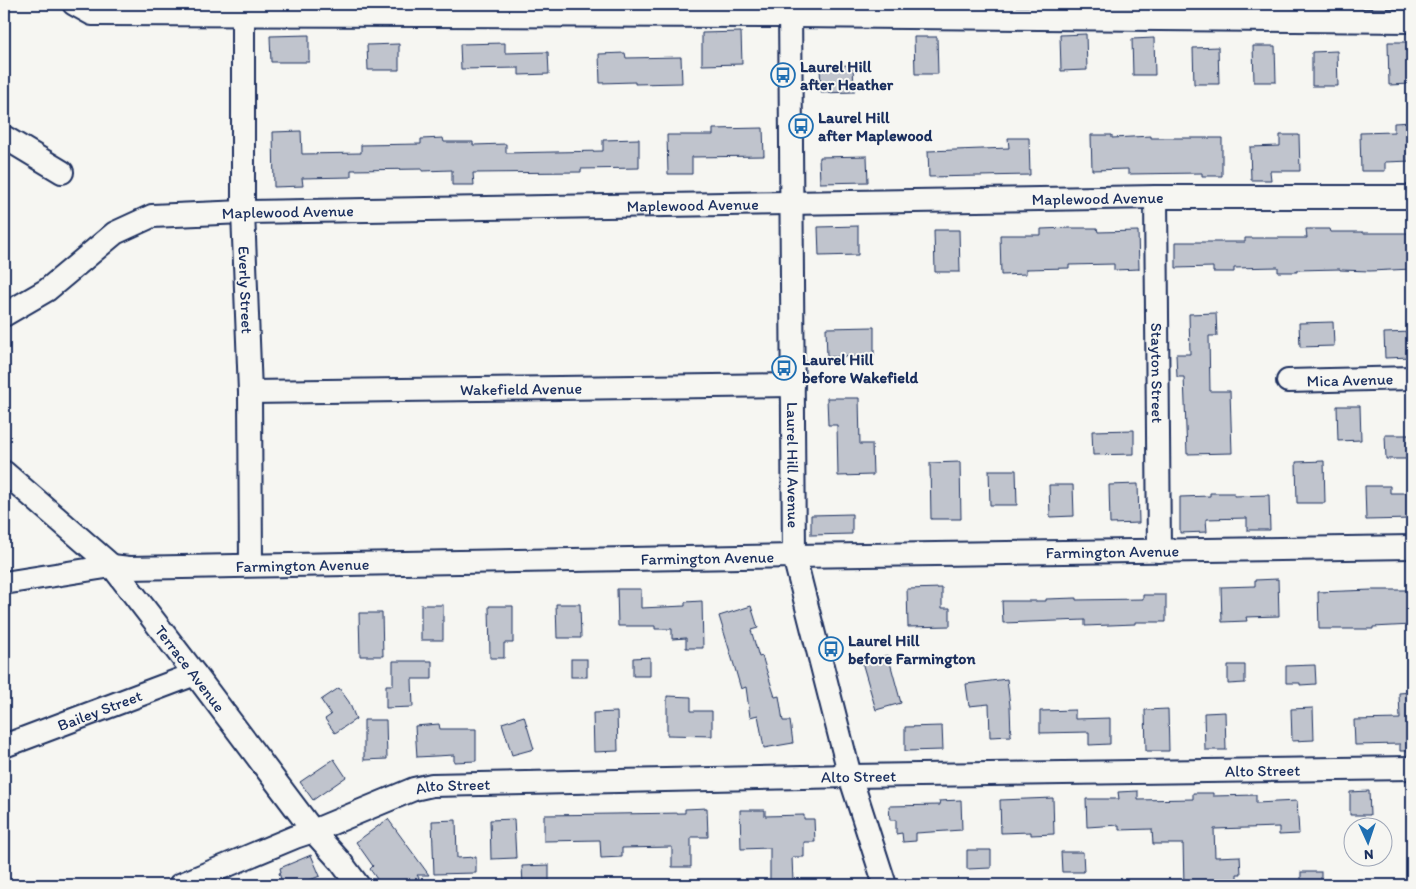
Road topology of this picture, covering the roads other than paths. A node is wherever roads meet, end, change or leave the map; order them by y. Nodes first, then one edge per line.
1 (83, 9) edge
2 (438, 9) edge
3 (790, 10) edge
4 (243, 15) junction
5 (1412, 21) edge
6 (4, 137) edge
7 (62, 172) dead end
8 (1156, 197) junction
9 (1412, 197) edge
10 (792, 202) junction
11 (243, 212) junction
12 (4, 315) edge
13 (1412, 378) edge
14 (1288, 381) dead end
15 (793, 385) junction
16 (250, 392) junction
17 (4, 472) edge
18 (1412, 547) edge
19 (1159, 550) junction
20 (794, 556) junction
21 (251, 565) junction
22 (112, 566) junction
23 (4, 583) edge
24 (195, 674) junction
25 (4, 746) edge
26 (1412, 768) edge
27 (850, 776) junction
28 (313, 831) junction
29 (180, 885) edge
30 (358, 885) edge
31 (884, 885) edge

1 - 4 street
2 - 3 street
2 - 4 street
3 - 5 street
3 - 10 street, Laurel Hill Avenue
4 - 11 street, Everly Street
6 - 7 street
8 - 9 street, Maplewood Avenue
8 - 10 street, Maplewood Avenue
8 - 19 street, Stayton Street
10 - 11 street, Maplewood Avenue
10 - 15 street, Laurel Hill Avenue
11 - 12 street, Maplewood Avenue
11 - 16 street, Everly Street
13 - 14 street, Mica Avenue
15 - 16 street, Wakefield Avenue
15 - 20 street, Laurel Hill Avenue
16 - 21 street, Everly Street
17 - 22 street, Terrace Avenue
18 - 19 street, Farmington Avenue
19 - 20 street, Farmington Avenue
20 - 21 street, Farmington Avenue
20 - 27 street, Laurel Hill Avenue
21 - 22 street, Farmington Avenue
22 - 23 street, Farmington Avenue
22 - 24 street, Terrace Avenue
24 - 25 street, Bailey Street
24 - 28 street, Terrace Avenue
26 - 27 street, Alto Street
27 - 28 street, Alto Street
27 - 31 street, Laurel Hill Avenue
28 - 29 street, Alto Street
28 - 30 street, Terrace Avenue

